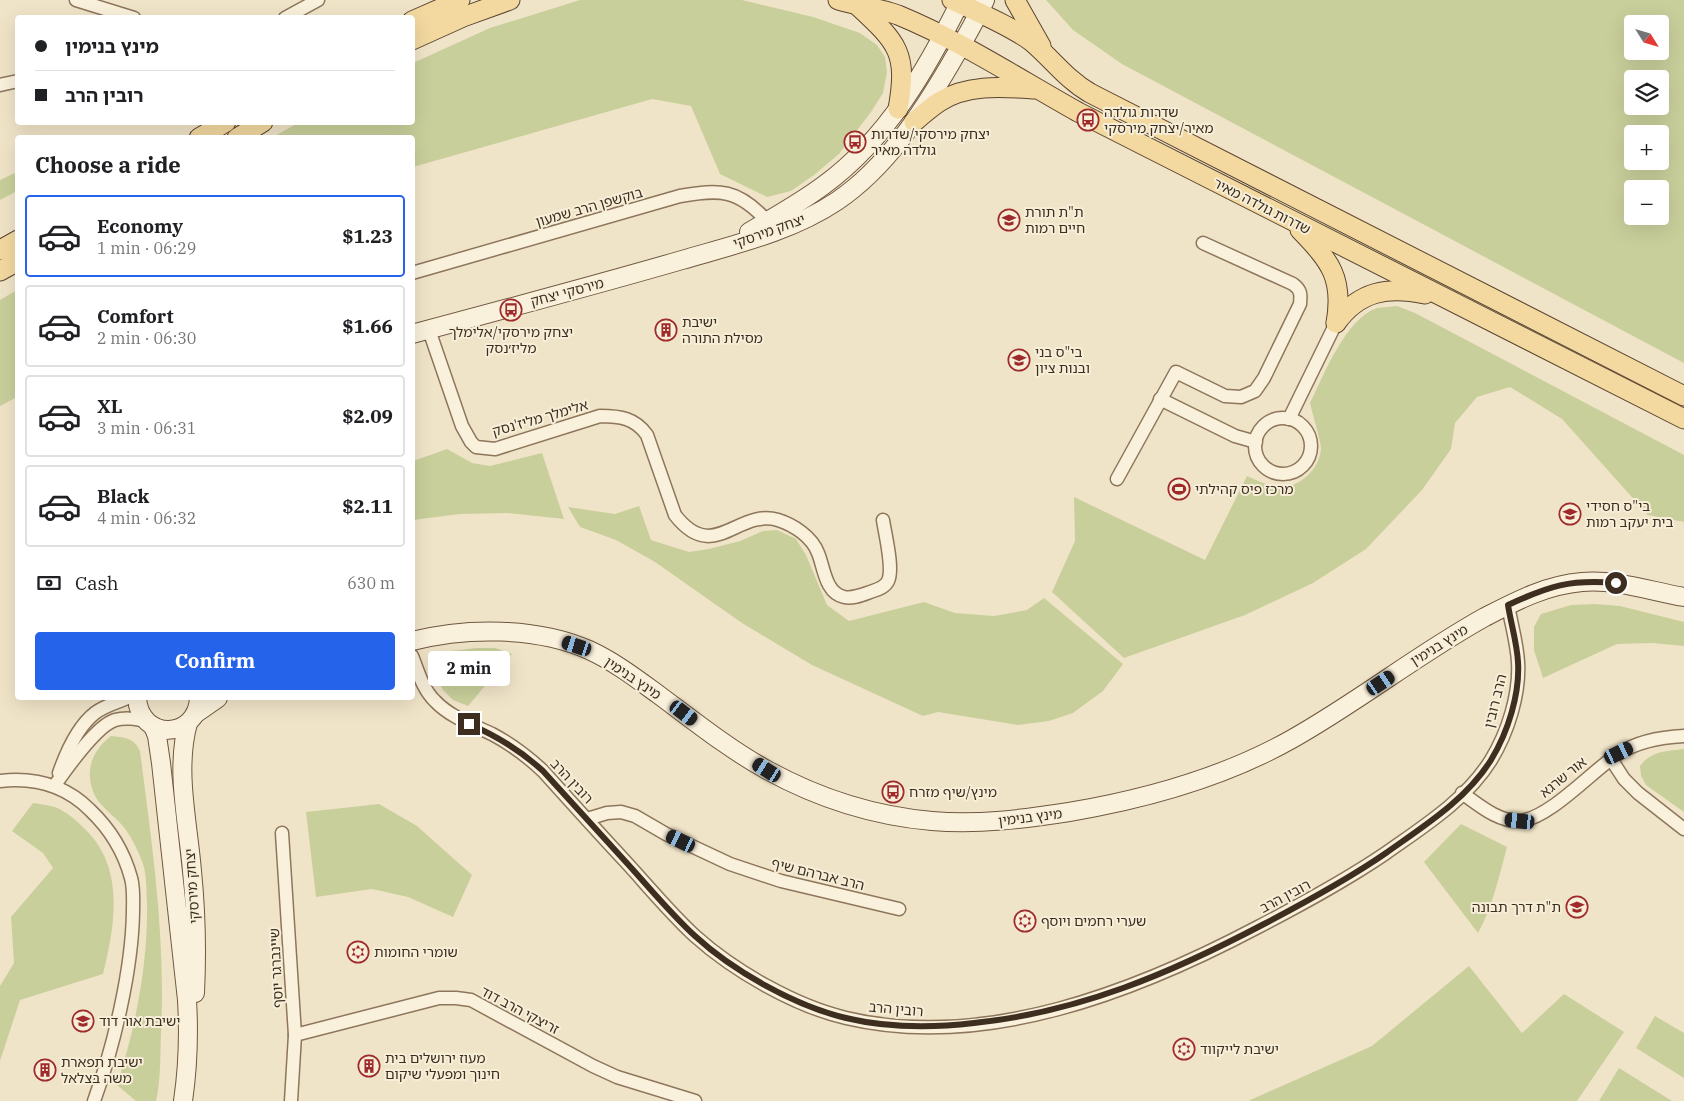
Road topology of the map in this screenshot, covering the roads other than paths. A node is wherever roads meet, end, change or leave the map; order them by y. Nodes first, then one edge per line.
1 (76, 0) edge
2 (318, 0) edge
3 (460, 0) edge
4 (510, 0) edge
5 (838, 0) edge
6 (1015, 0) edge
7 (958, 1) edge
8 (858, 6) junction
9 (982, 7) edge
10 (124, 15) edge
11 (290, 15) edge
12 (415, 20) edge
13 (942, 36) junction
14 (415, 39) edge
15 (961, 45) junction
16 (1045, 53) junction
17 (15, 82) edge
18 (0, 85) edge
19 (1038, 89) junction
20 (898, 109) junction
21 (914, 122) junction
22 (221, 125) edge
23 (258, 125) edge
24 (204, 135) edge
25 (242, 135) edge
26 (1291, 220) junction
27 (767, 221) junction
28 (15, 242) edge
29 (1204, 243) dead end
30 (721, 248) junction
31 (0, 250) edge
32 (15, 263) edge
33 (0, 271) edge
34 (415, 272) edge
35 (1442, 298) junction
36 (1336, 323) junction
37 (421, 332) edge
38 (1684, 396) edge
39 (1160, 400) junction
40 (1289, 419) junction
41 (1684, 419) edge
42 (1256, 442) junction
43 (1117, 479) dead end
44 (883, 520) dead end
45 (1640, 588) junction
46 (1684, 597) edge
47 (1684, 602) edge
48 (1508, 605) junction
49 (415, 640) edge
50 (415, 664) edge
51 (122, 700) edge
52 (137, 700) edge
53 (215, 700) edge
54 (194, 712) edge
55 (149, 724) junction
56 (1684, 736) edge
57 (1611, 759) junction
58 (0, 781) edge
59 (55, 785) junction
60 (1462, 793) junction
61 (587, 820) junction
62 (1684, 829) edge
63 (282, 833) dead end
64 (899, 910) dead end
65 (295, 1035) junction
66 (188, 1050) junction
67 (96, 1096) edge
68 (183, 1101) edge
69 (291, 1101) edge
70 (695, 1101) edge

1 - 10 street
2 - 11 street
3 - 12 main road
4 - 14 main road
5 - 8 main road, שדרות גולדה מאיר
6 - 16 main road
7 - 9 main road, שדרות גולדה מאיר
7 - 13 street, יצחק מירסקי
8 - 13 main road, שדרות גולדה מאיר
8 - 20 main road
9 - 15 street, יצחק מירסקי
9 - 16 main road, שדרות גולדה מאיר
13 - 15 main road, שדרות גולדה מאיר
13 - 20 street, יצחק מירסקי
15 - 19 main road, שדרות גולדה מאיר
15 - 21 street, יצחק מירסקי
16 - 38 main road, שדרות גולדה מאיר
17 - 18 street
19 - 21 main road
19 - 26 main road, שדרות גולדה מאיר
20 - 27 street, יצחק מירסקי
21 - 30 street, יצחק מירסקי
22 - 24 main road
23 - 25 main road
26 - 35 main road, שדרות גולדה מאיר
26 - 36 main road
27 - 30 street, יצחק מירסקי
27 - 34 street, בוקשפן הרב שמעון
28 - 31 main road
29 - 39 street
30 - 37 street, מירסקי יצחק
32 - 33 main road
35 - 36 main road
35 - 41 main road, שדרות גולדה מאיר
36 - 40 street
37 - 44 street, אלימלך מליז'נסק
39 - 42 street
39 - 43 street
40 - 42 street
40 - 42 street
45 - 46 street
45 - 47 street
45 - 48 street, מינץ בנימין
48 - 49 street, מינץ בנימין
48 - 60 street, הרב רובין
50 - 61 street, רובין הרב
51 - 59 street
52 - 55 street, יצחק מירסקי
53 - 54 street
54 - 55 street
54 - 66 street, יצחק מירסקי
55 - 59 street
55 - 66 street, יצחק מירסקי
56 - 57 street, אור שרגא
57 - 60 street, אור שרגא
57 - 62 street
58 - 59 street
59 - 67 street
60 - 61 street, רובין הרב
61 - 64 street, הרב אברהם שיף
63 - 65 street, שיינברגר יוסף
65 - 69 street, שיינברגר יוסף
65 - 70 street, זריצקי הרב דוד
66 - 68 street

